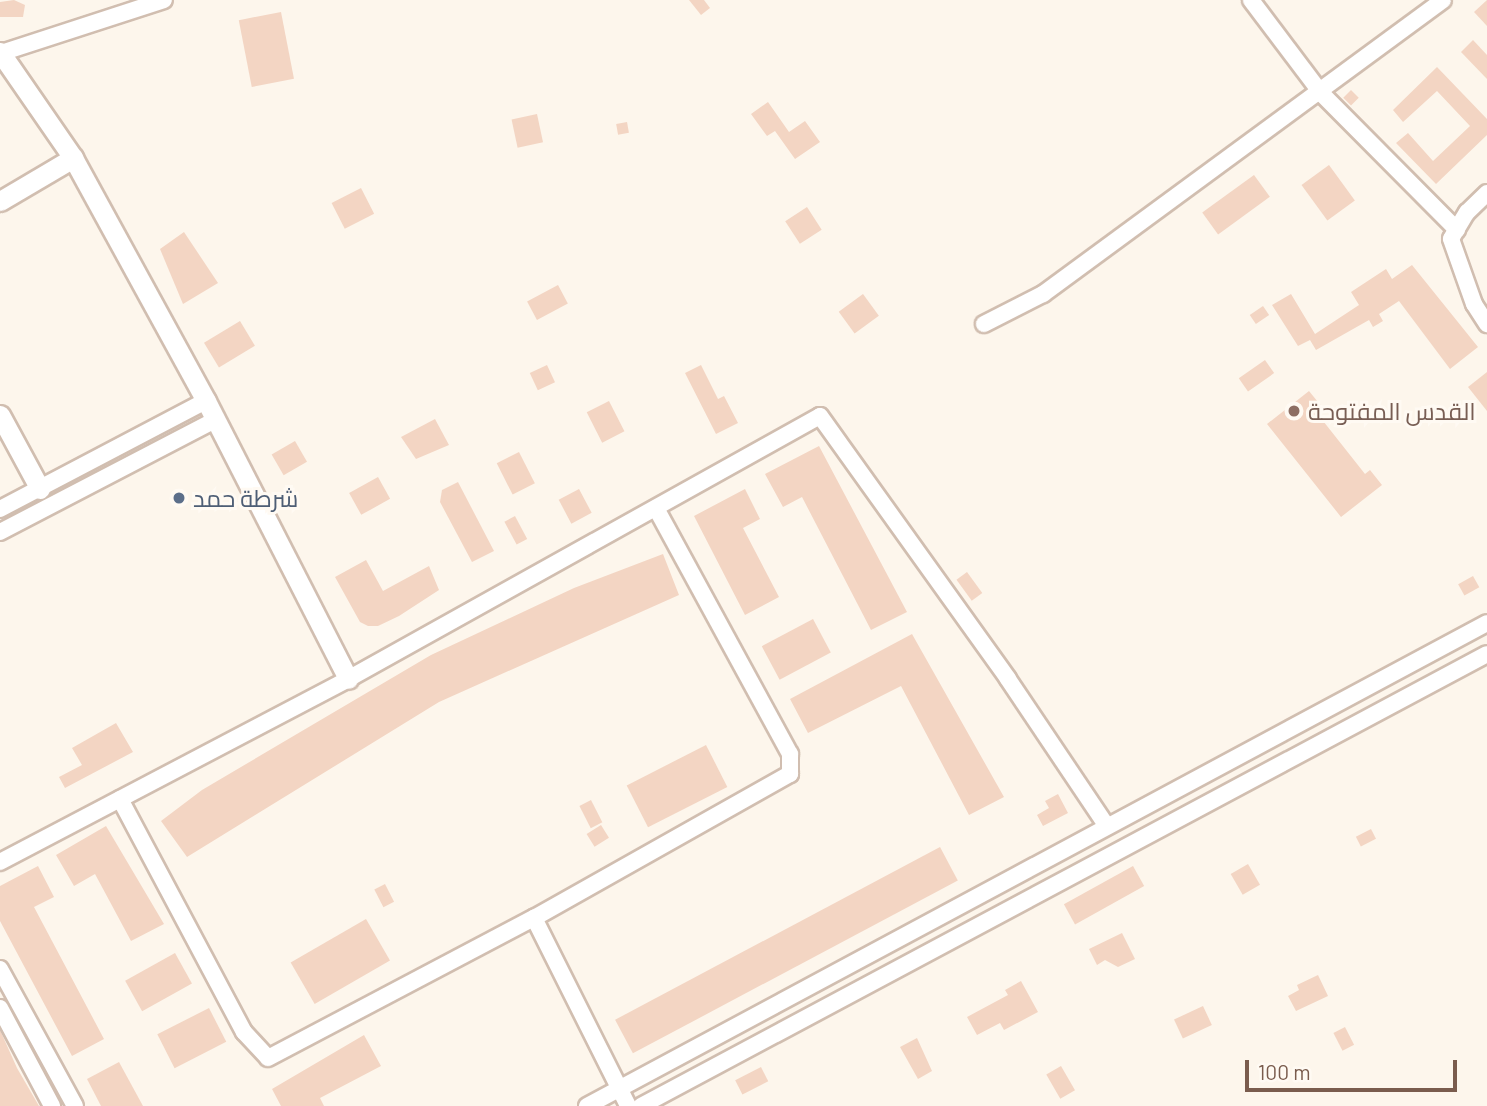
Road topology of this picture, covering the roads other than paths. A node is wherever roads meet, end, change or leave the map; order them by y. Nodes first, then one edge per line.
1 (164, 0) edge
2 (1251, 0) edge
3 (1443, 0) edge
4 (2, 52) edge
5 (1321, 93) junction
6 (73, 158) junction
7 (1487, 193) edge
8 (0, 201) edge
9 (1457, 230) junction
10 (984, 324) dead end
11 (1487, 324) edge
12 (206, 401) junction
13 (0, 415) edge
14 (215, 420) junction
15 (40, 489) junction
16 (656, 508) junction
17 (0, 509) edge
18 (0, 532) edge
19 (1487, 623) edge
20 (1487, 654) edge
21 (348, 679) junction
22 (120, 799) junction
23 (1106, 825) junction
24 (0, 862) edge
25 (534, 918) junction
26 (0, 969) edge
27 (0, 1008) edge
28 (618, 1089) junction
29 (52, 1106) edge
30 (75, 1106) edge
31 (587, 1106) edge
32 (628, 1106) edge
33 (641, 1106) edge

1 - 4 street
2 - 5 street
3 - 5 street
4 - 6 street
5 - 9 street
5 - 10 street
6 - 8 street
6 - 12 street
7 - 9 street
9 - 11 street
12 - 14 street
12 - 15 street
13 - 15 street
14 - 18 street
14 - 21 street
15 - 17 street
16 - 21 street
16 - 23 street
16 - 25 street
19 - 23 street
20 - 33 street
21 - 22 street
22 - 24 street
22 - 25 street
23 - 28 street
25 - 28 street
26 - 30 street
27 - 29 street
28 - 31 street
28 - 32 street

